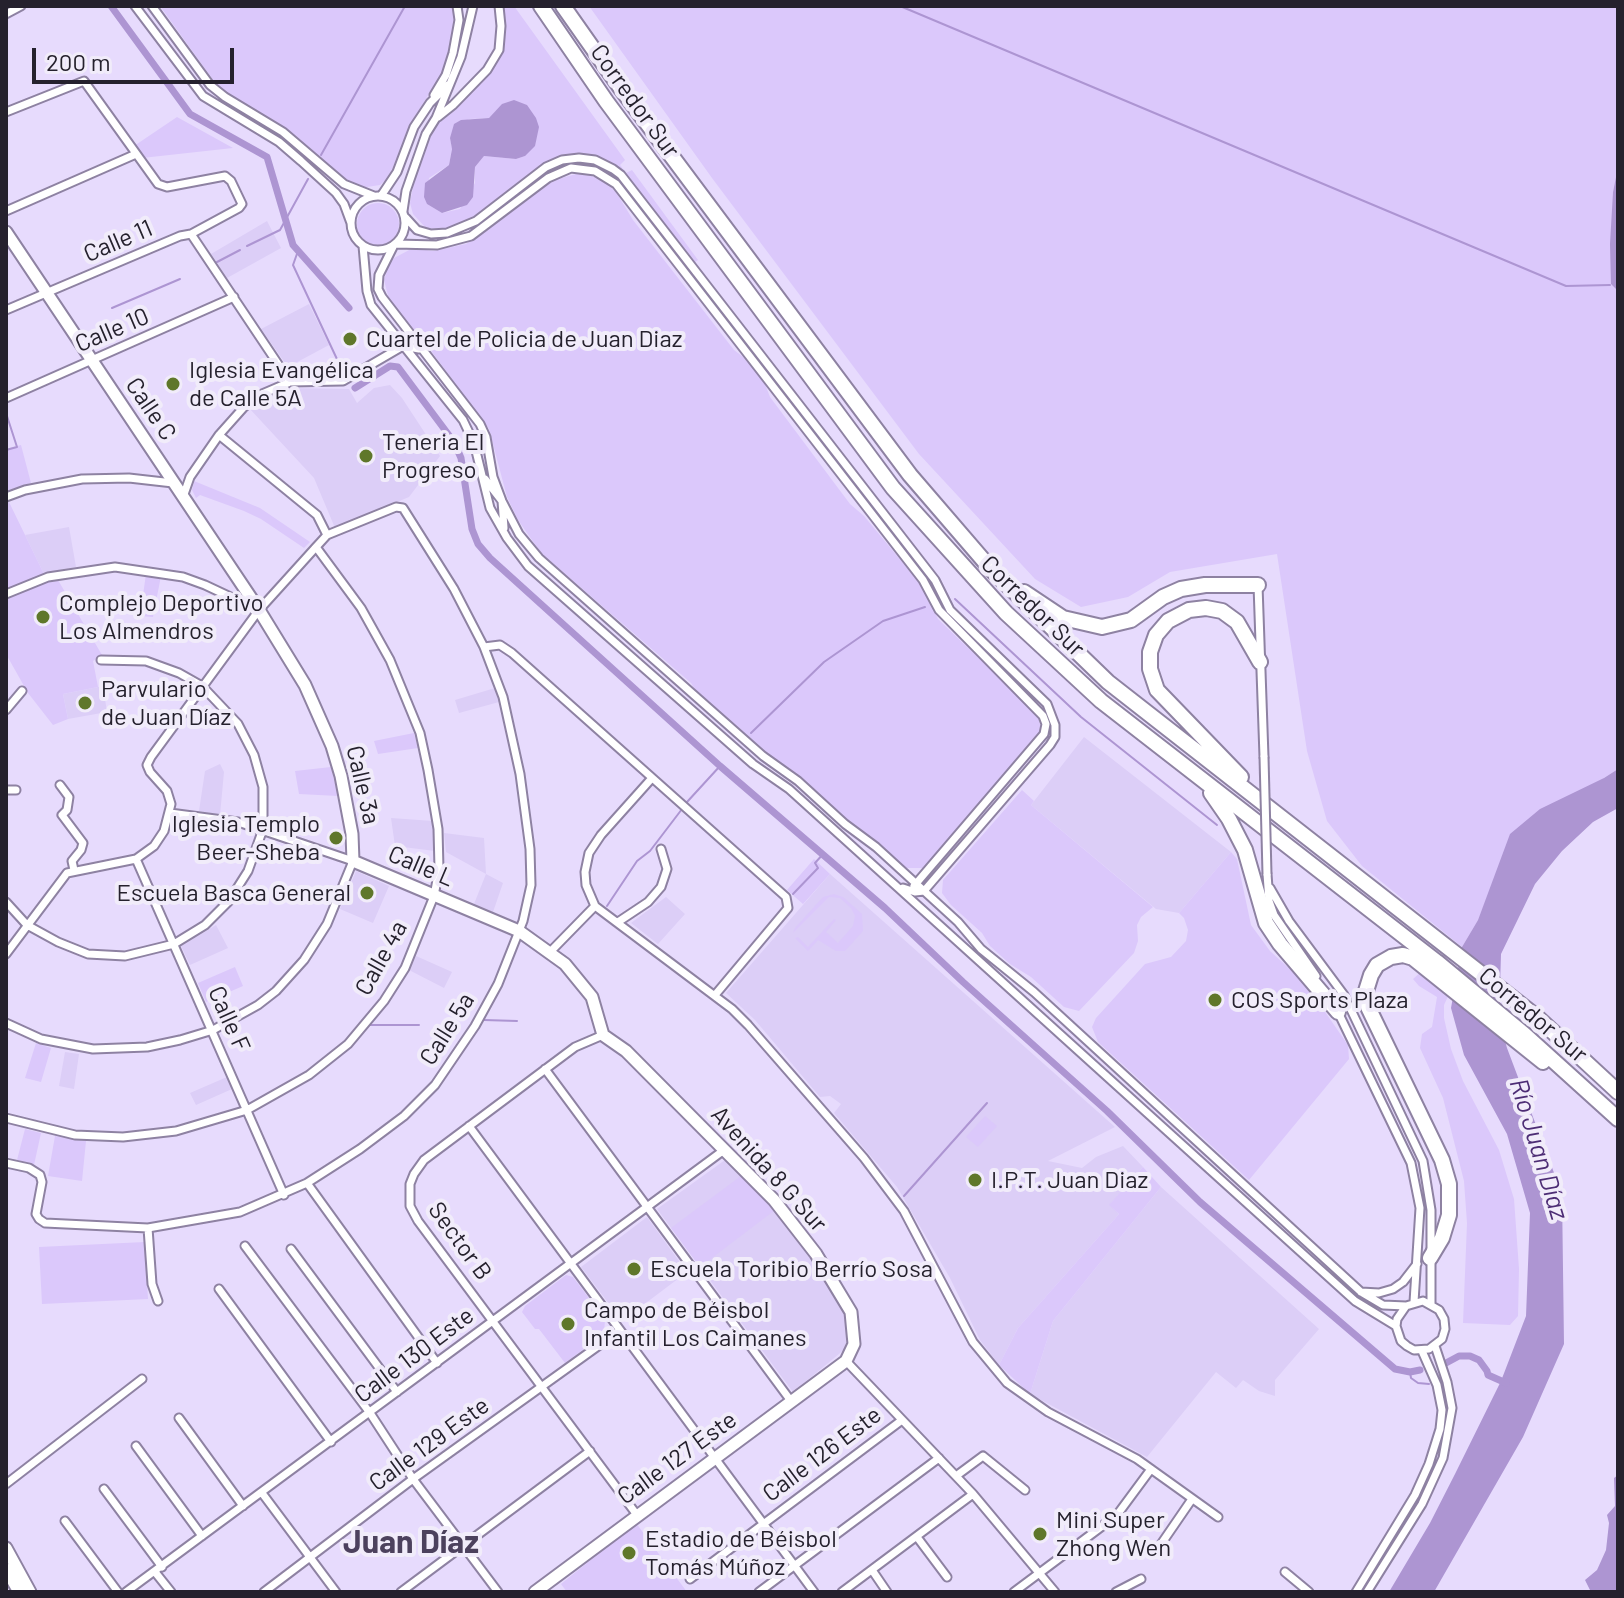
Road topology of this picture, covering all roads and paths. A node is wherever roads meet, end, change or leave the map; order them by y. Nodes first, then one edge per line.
1 (21, 6) edge
2 (135, 6) edge
3 (152, 6) edge
4 (457, 6) edge
5 (473, 6) edge
6 (499, 6) edge
7 (541, 6) edge
8 (563, 6) edge
9 (6, 14) edge
10 (154, 32) junction
11 (180, 45) junction
12 (188, 78) junction
13 (452, 81) junction
14 (430, 103) junction
15 (6, 112) edge
16 (436, 118) junction
17 (136, 154) junction
18 (377, 196) junction
19 (6, 211) edge
20 (404, 214) junction
21 (351, 223) junction
22 (6, 232) edge
23 (191, 234) junction
24 (395, 245) junction
25 (363, 246) junction
26 (47, 293) junction
27 (234, 297) junction
28 (6, 310) edge
29 (403, 326) junction
30 (403, 346) junction
31 (424, 352) junction
32 (92, 361) junction
33 (290, 382) junction
34 (6, 398) edge
35 (219, 435) junction
36 (479, 467) junction
37 (173, 483) junction
38 (6, 497) edge
39 (183, 497) junction
40 (502, 501) junction
41 (327, 535) junction
42 (507, 538) junction
43 (316, 547) junction
44 (991, 569) junction
45 (1258, 585) joint
46 (6, 594) edge
47 (259, 610) junction
48 (597, 627) junction
49 (629, 637) junction
50 (484, 647) junction
51 (101, 660) dead end
52 (1260, 662) junction
53 (642, 667) junction
54 (202, 686) junction
55 (22, 691) dead end
56 (6, 710) edge
57 (1198, 777) junction
58 (652, 778) junction
59 (60, 785) dead end
60 (6, 790) edge
61 (16, 790) dead end
62 (170, 813) junction
63 (1280, 818) junction
64 (263, 829) junction
65 (661, 849) dead end
66 (136, 859) junction
67 (353, 861) junction
68 (74, 870) junction
69 (1267, 879) junction
70 (894, 883) junction
71 (915, 883) junction
72 (924, 891) junction
73 (915, 892) junction
74 (434, 896) junction
75 (6, 902) edge
76 (595, 906) junction
77 (926, 913) junction
78 (618, 922) junction
79 (27, 925) junction
80 (519, 931) junction
81 (174, 944) junction
82 (551, 951) junction
83 (6, 954) edge
84 (1436, 968) junction
85 (715, 995) junction
86 (1338, 1012) junction
87 (6, 1023) edge
88 (213, 1030) junction
89 (603, 1035) junction
90 (545, 1069) junction
91 (1618, 1092) edge
92 (247, 1110) junction
93 (6, 1118) edge
94 (1618, 1119) edge
95 (469, 1126) junction
96 (724, 1150) junction
97 (1199, 1161) junction
98 (6, 1163) edge
99 (1232, 1176) junction
100 (307, 1183) junction
101 (284, 1195) junction
102 (1248, 1205) junction
103 (647, 1206) junction
104 (148, 1228) junction
105 (245, 1246) dead end
106 (291, 1249) dead end
107 (1424, 1260) junction
108 (570, 1265) junction
109 (219, 1289) dead end
110 (1361, 1292) junction
111 (158, 1301) dead end
112 (1431, 1303) junction
113 (1410, 1304) junction
114 (494, 1321) junction
115 (1396, 1326) junction
116 (619, 1331) junction
117 (1435, 1346) junction
118 (1422, 1351) junction
119 (846, 1361) junction
120 (437, 1363) junction
121 (142, 1379) dead end
122 (543, 1387) junction
123 (397, 1392) junction
124 (791, 1401) junction
125 (370, 1413) junction
126 (179, 1418) dead end
127 (902, 1420) junction
128 (331, 1442) junction
129 (136, 1446) dead end
130 (590, 1451) junction
131 (715, 1458) junction
132 (939, 1458) junction
133 (1151, 1469) junction
134 (956, 1476) junction
135 (413, 1479) junction
136 (6, 1484) edge
137 (104, 1489) dead end
138 (1025, 1490) dead end
139 (262, 1493) junction
140 (973, 1494) junction
141 (1192, 1499) junction
142 (243, 1506) junction
143 (637, 1515) junction
144 (1218, 1517) dead end
145 (65, 1521) dead end
146 (763, 1524) junction
147 (202, 1536) junction
148 (917, 1537) junction
149 (464, 1547) junction
150 (6, 1548) edge
151 (1157, 1550) dead end
152 (310, 1556) junction
153 (794, 1566) junction
154 (6, 1569) edge
155 (159, 1569) junction
156 (872, 1570) junction
157 (1041, 1572) junction
158 (1285, 1572) dead end
159 (947, 1577) dead end
160 (690, 1579) dead end
161 (1141, 1579) dead end
162 (19, 1592) edge
163 (30, 1592) edge
164 (118, 1592) edge
165 (126, 1592) edge
166 (171, 1592) edge
167 (264, 1592) edge
168 (336, 1592) edge
169 (401, 1592) edge
170 (498, 1592) edge
171 (535, 1592) edge
172 (759, 1592) edge
173 (814, 1592) edge
174 (842, 1592) edge
175 (887, 1592) edge
176 (1014, 1592) edge
177 (1055, 1592) edge
178 (1116, 1592) edge
179 (1309, 1592) edge
180 (1356, 1592) edge
181 (1367, 1592) edge

1 - 9 street
2 - 10 street
3 - 11 street
4 - 14 street
5 - 13 street
6 - 16 street
7 - 57 highway, Corredor Sur
8 - 44 highway, Corredor Sur
10 - 11 street
10 - 12 street
11 - 12 street
11 - 18 street
12 - 21 street
13 - 14 street
13 - 16 street
14 - 18 street
15 - 17 street
16 - 20 street
17 - 19 street
17 - 23 street, Calle 11
18 - 20 street
18 - 21 street
20 - 24 street
20 - 72 street
21 - 25 street
22 - 26 street, Calle C
23 - 26 street, Calle 11
23 - 27 street
24 - 25 street
24 - 29 street
24 - 71 street
25 - 30 street
26 - 28 street, Calle 11
26 - 32 street, Calle C
27 - 32 street, Calle 10
27 - 33 street
29 - 30 street
29 - 31 street
30 - 31 street
30 - 33 street
30 - 36 street
31 - 40 street
32 - 34 street, Calle 10
32 - 37 street, Calle C
33 - 35 street
35 - 39 street
35 - 41 street
36 - 40 street
36 - 42 street
37 - 38 street
37 - 39 street, Calle C
39 - 47 street, Calle C
40 - 42 street
40 - 49 street
41 - 43 street
41 - 50 street, Calle 5a
42 - 48 street
43 - 47 street
43 - 74 street, Calle 4a
44 - 45 highway
44 - 63 highway, Corredor Sur
45 - 52 street
46 - 47 street
47 - 54 street
47 - 67 street, Calle 3a
48 - 49 street
48 - 53 street
49 - 53 street
49 - 71 street
50 - 58 street
50 - 80 street, Calle 5a
51 - 54 street
52 - 63 highway
52 - 69 street, bridge
53 - 70 street
54 - 62 street
54 - 64 street
55 - 56 street
57 - 84 highway, Corredor Sur
57 - 86 highway
58 - 76 street
58 - 85 street
59 - 68 street
60 - 61 street
62 - 64 street, Calle L
62 - 66 street
63 - 91 highway, Corredor Sur
64 - 67 street, Calle L
64 - 81 street
65 - 78 street
66 - 68 street
66 - 81 street, Calle F
67 - 74 street, Calle L
67 - 88 street, Calle 3a
68 - 79 street
69 - 86 street
69 - 107 street
70 - 73 street
70 - 77 street
71 - 72 street
71 - 73 street
72 - 73 street
72 - 99 street
73 - 77 street
74 - 80 street, Calle L
74 - 92 street, Calle 4a
75 - 79 street
76 - 78 street
76 - 82 street
77 - 97 street
78 - 85 street
79 - 81 street
79 - 83 street
80 - 82 street, Calle L
80 - 100 street, Calle 5a
81 - 88 street, Calle F
82 - 89 street, Calle L
84 - 94 highway, Corredor Sur
84 - 107 highway
85 - 133 street
86 - 107 street
87 - 88 street, Calle 3a
88 - 92 street, Calle F
89 - 90 street, Sector B
89 - 96 street, Avenida 8 G Sur
90 - 95 street, Sector B
90 - 103 street
92 - 93 street, Calle 4a
92 - 101 street, Calle F
95 - 108 street
95 - 114 street, Sector B
96 - 103 street, Calle 130 Este
96 - 119 street, Avenida 8 G Sur
97 - 99 street
97 - 102 street
98 - 104 street, Calle 5a
99 - 102 street
99 - 110 street
100 - 101 street, Calle 5a
100 - 120 street
101 - 104 street, Calle 5a
102 - 115 street
103 - 108 street, Calle 130 Este
103 - 124 street
104 - 111 street
105 - 125 street
106 - 123 street
107 - 110 street
107 - 112 street
107 - 113 street
108 - 114 street, Calle 130 Este
108 - 116 street
109 - 128 street
110 - 113 street
112 - 113 street
112 - 117 street
113 - 115 street
114 - 120 street, Calle 130 Este
114 - 122 street, Sector B
115 - 118 street
116 - 122 street, Calle 129 Este
116 - 131 street
117 - 118 street
117 - 181 street
118 - 180 street
119 - 124 street, Calle 127 Este
119 - 127 street
120 - 123 street, Calle 130 Este
121 - 136 street
122 - 130 street, Sector B
122 - 135 street, Calle 129 Este
123 - 125 street, Calle 130 Este
124 - 131 street, Calle 127 Este
125 - 128 street, Calle 130 Este
125 - 135 street
126 - 142 street
127 - 132 street
127 - 146 street, Calle 126 Este
128 - 139 street, Calle 130 Este
129 - 147 street
130 - 143 street, Sector B
130 - 149 street
131 - 143 street, Calle 127 Este
131 - 146 street
132 - 134 street
132 - 153 street
133 - 141 street
133 - 157 street
134 - 138 street
134 - 140 street
135 - 149 street
135 - 152 street, Calle 129 Este
137 - 155 street
139 - 142 street, Calle 130 Este
139 - 152 street
140 - 148 street
140 - 157 street
141 - 144 street
141 - 151 street
142 - 147 street, Calle 130 Este
143 - 171 street, Calle 127 Este
145 - 164 street
146 - 153 street
146 - 160 street, Calle 126 Este
147 - 155 street, Calle 130 Este
148 - 156 street
148 - 159 street
149 - 169 street
149 - 170 street
150 - 163 street
152 - 167 street, Calle 129 Este
152 - 168 street
153 - 172 street
153 - 173 street
154 - 162 street
155 - 165 street, Calle 130 Este
155 - 166 street
156 - 174 street
156 - 175 street
157 - 176 street
157 - 177 street
158 - 179 street
161 - 178 street

